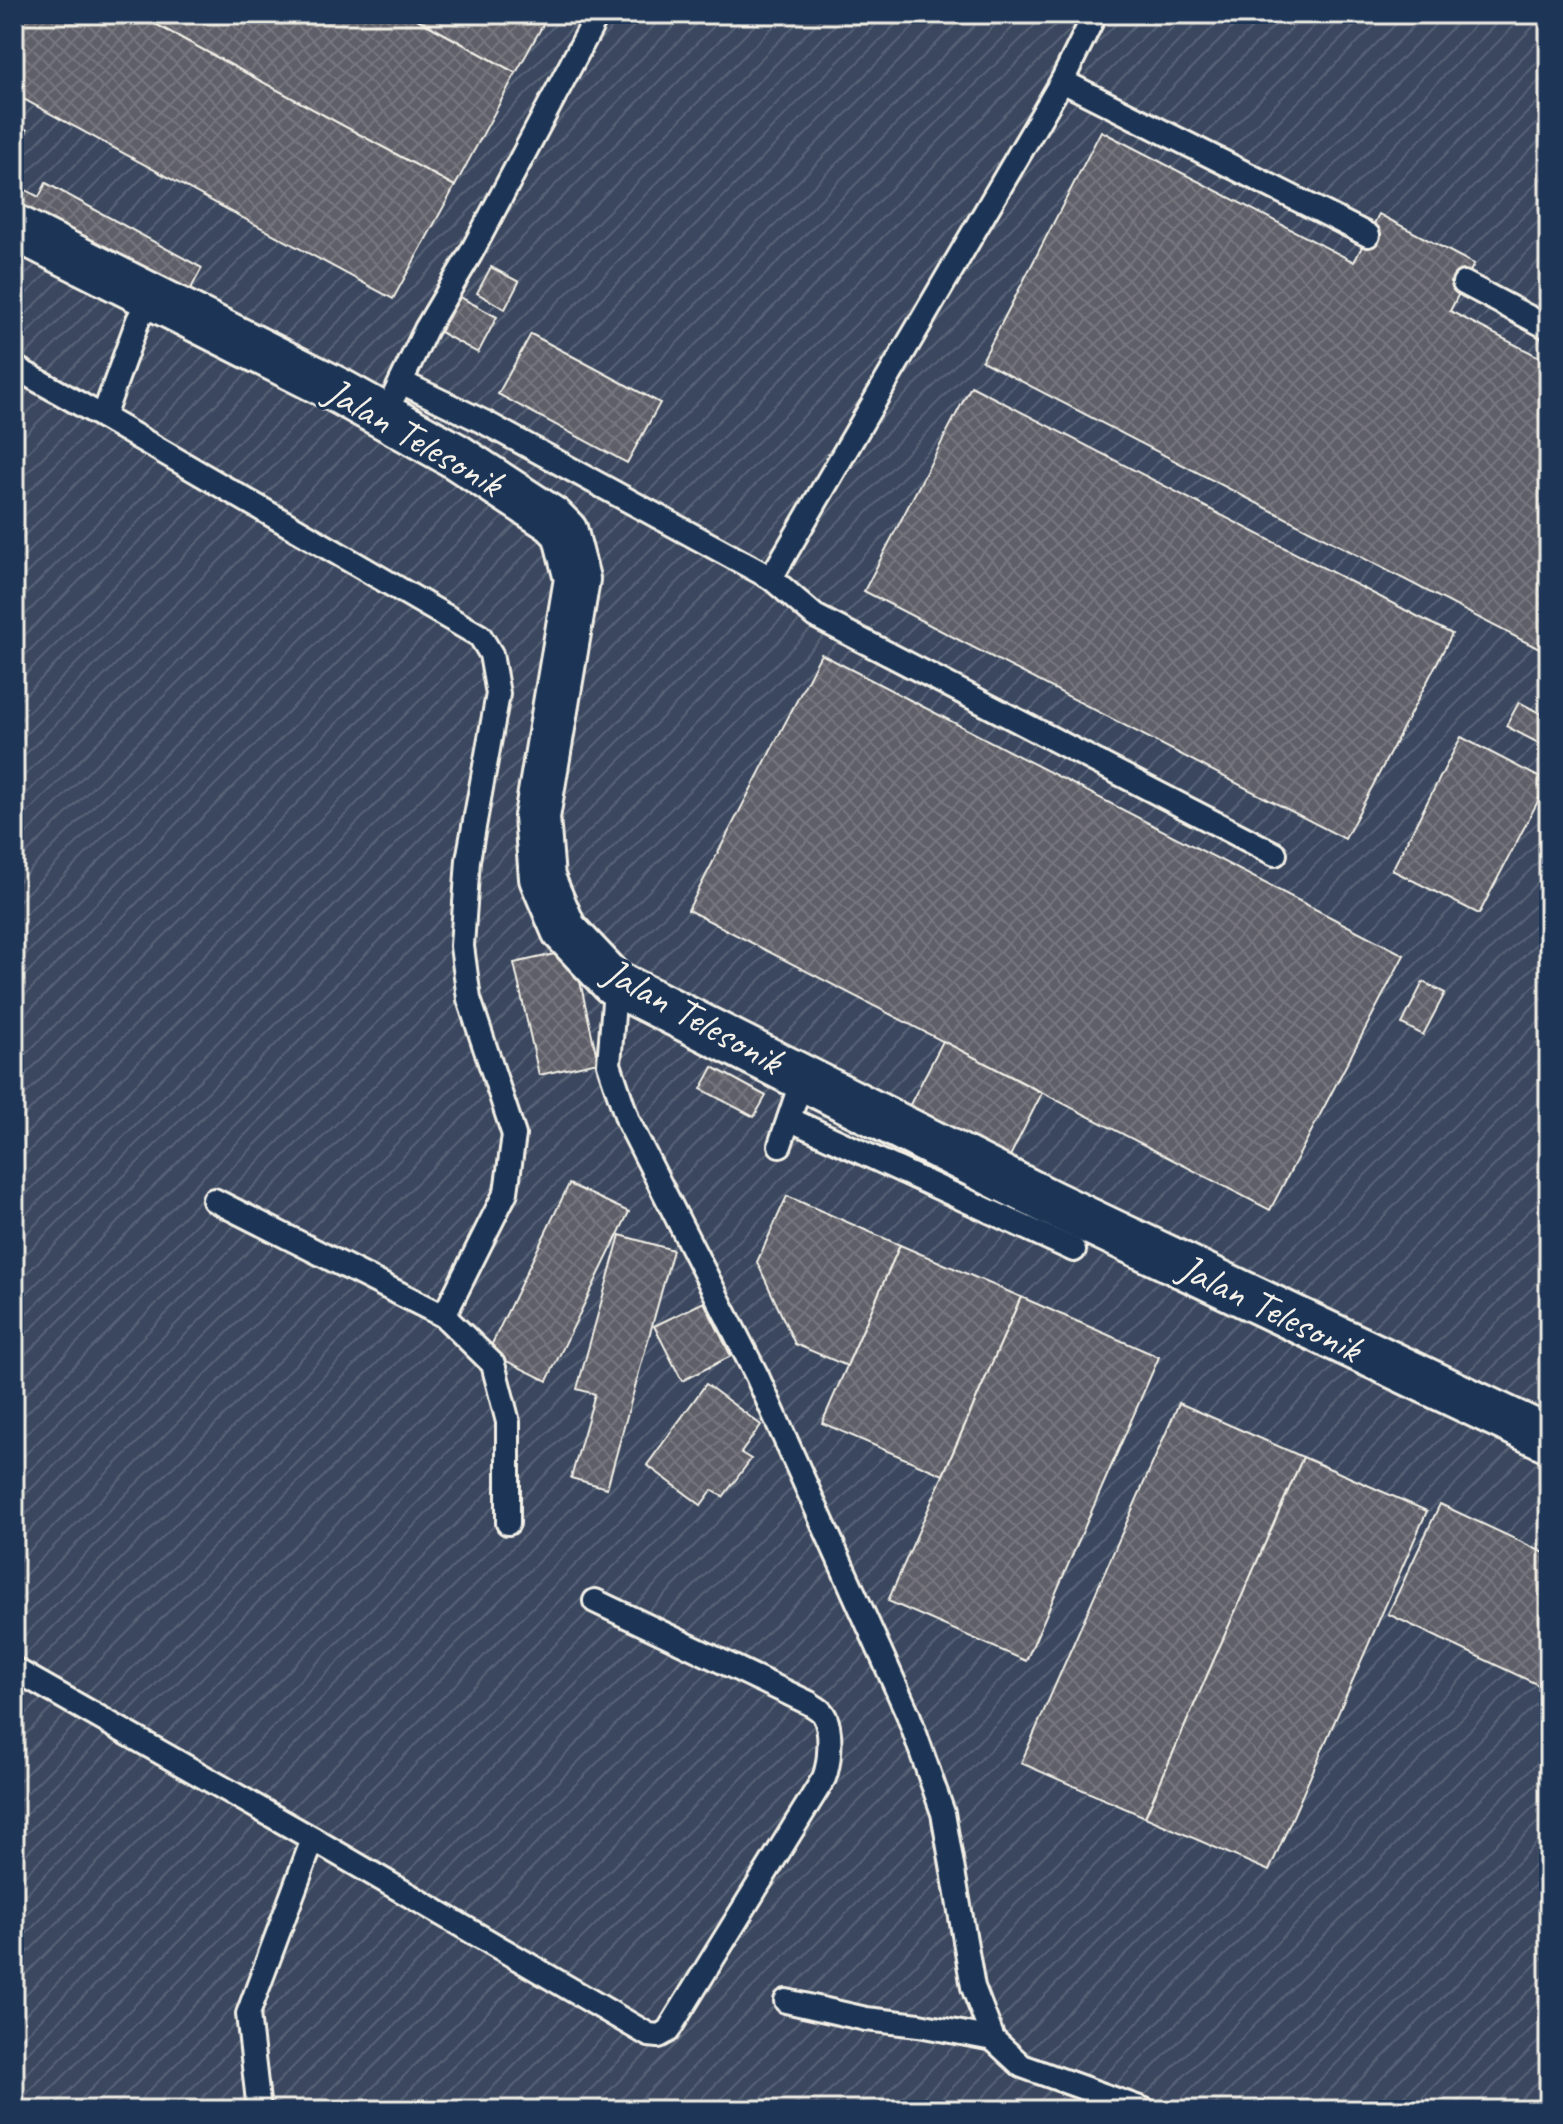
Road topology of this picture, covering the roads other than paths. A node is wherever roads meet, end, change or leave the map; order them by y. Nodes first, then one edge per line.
1 (598, 14) edge
2 (1095, 14) edge
3 (1062, 81) junction
4 (14, 227) edge
5 (1368, 235) dead end
6 (1464, 283) dead end
7 (150, 297) junction
8 (1549, 328) edge
9 (14, 367) edge
10 (393, 399) junction
11 (103, 417) junction
12 (771, 578) junction
13 (1275, 854) dead end
14 (613, 982) junction
15 (803, 1077) junction
16 (789, 1119) junction
17 (780, 1145) dead end
18 (214, 1200) dead end
19 (1074, 1250) dead end
20 (444, 1316) junction
21 (1549, 1439) edge
22 (508, 1523) dead end
23 (595, 1601) dead end
24 (14, 1669) edge
25 (313, 1839) junction
26 (786, 2001) dead end
27 (993, 2039) junction
28 (259, 2110) edge
29 (1145, 2110) edge

1 - 10 lane
2 - 3 lane
3 - 5 lane
3 - 12 lane
4 - 7 street, Jalan Telesonik
6 - 8 lane
7 - 10 street, Jalan Telesonik
7 - 11 lane
9 - 11 lane
10 - 12 lane
10 - 14 street, Jalan Telesonik
11 - 20 lane
12 - 13 lane
14 - 15 street, Jalan Telesonik
14 - 27 lane
15 - 16 lane
15 - 21 street, Jalan Telesonik
16 - 17 lane
16 - 19 lane
18 - 20 lane
20 - 22 lane
23 - 25 lane
24 - 25 lane
25 - 28 lane
26 - 27 lane
27 - 29 lane

